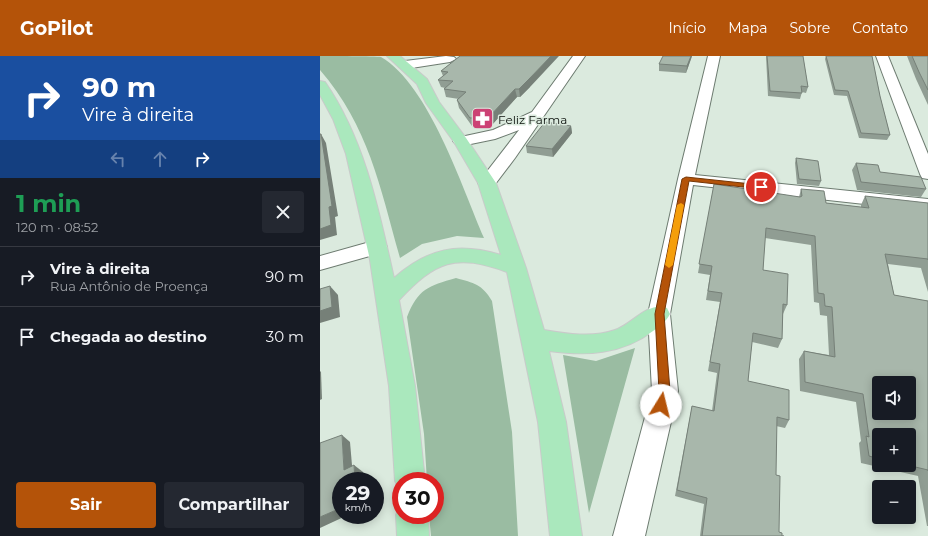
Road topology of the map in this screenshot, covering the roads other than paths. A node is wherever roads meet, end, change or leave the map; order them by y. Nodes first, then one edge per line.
1 (579, 56) edge
2 (714, 56) edge
3 (882, 56) edge
4 (452, 58) edge
5 (399, 60) edge
6 (423, 82) junction
7 (320, 85) edge
8 (539, 112) junction
9 (461, 141) junction
10 (928, 174) edge
11 (686, 179) junction
12 (487, 183) junction
13 (928, 205) edge
14 (377, 247) junction
15 (320, 263) edge
16 (516, 268) junction
17 (388, 298) junction
18 (659, 314) junction
19 (534, 339) junction
20 (410, 472) edge
21 (412, 524) edge
22 (413, 536) edge
23 (566, 536) edge
24 (629, 536) edge

1 - 8 street
2 - 11 street
3 - 10 street
4 - 5 street
4 - 6 street
5 - 6 main road
6 - 9 main road
7 - 14 main road
8 - 9 street
8 - 12 street
9 - 12 main road
11 - 13 street
11 - 18 street
12 - 16 main road
14 - 15 street
14 - 17 main road
16 - 17 main road
16 - 19 main road
17 - 20 main road
18 - 19 main road
18 - 24 street
19 - 23 main road
21 - 22 main road

